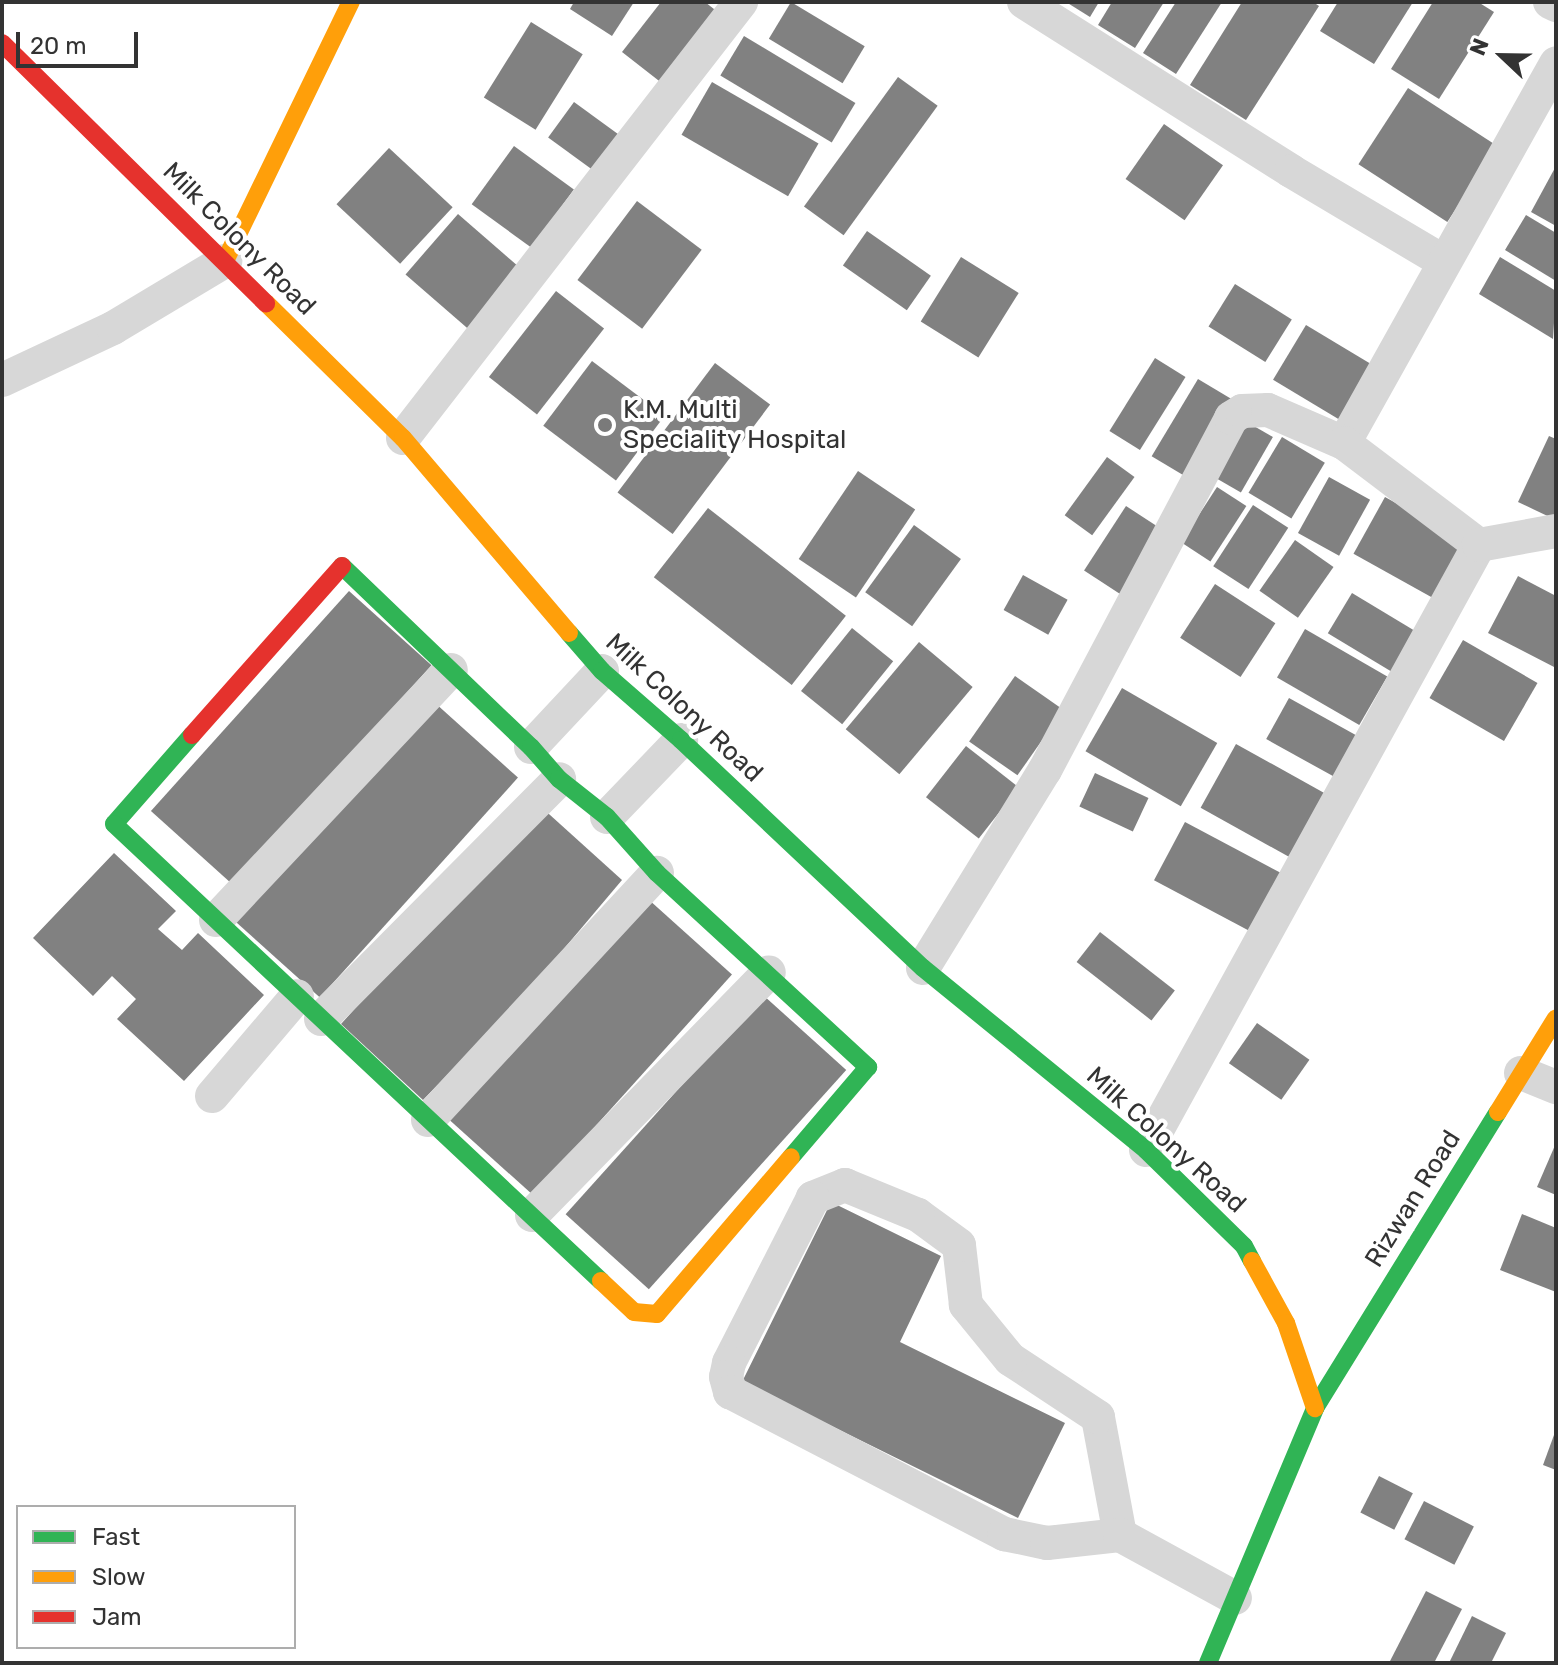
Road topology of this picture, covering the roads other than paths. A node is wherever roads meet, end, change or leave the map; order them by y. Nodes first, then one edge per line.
1 (351, 2) edge
2 (1024, 2) edge
3 (1550, 2) edge
4 (739, 3) edge
5 (1556, 5) edge
6 (2, 43) edge
7 (1556, 63) edge
8 (225, 261) junction
9 (1444, 262) junction
10 (2, 380) edge
11 (403, 438) junction
12 (1344, 443) junction
13 (1556, 531) edge
14 (1479, 545) junction
15 (451, 670) junction
16 (602, 671) junction
17 (681, 740) junction
18 (531, 747) junction
19 (559, 779) junction
20 (607, 817) junction
21 (657, 873) junction
22 (216, 920) junction
23 (923, 968) junction
24 (769, 972) junction
25 (297, 996) junction
26 (1556, 1018) edge
27 (321, 1019) junction
28 (1521, 1073) junction
29 (1556, 1087) edge
30 (212, 1096) dead end
31 (428, 1120) junction
32 (1146, 1150) junction
33 (532, 1215) junction
34 (1315, 1408) junction
35 (1120, 1535) junction
36 (1235, 1598) junction
37 (1208, 1663) edge

1 - 8 street
2 - 9 street
3 - 5 street
4 - 11 street
6 - 8 street, Milk Colony Road
7 - 9 street
8 - 10 street
8 - 11 street, Milk Colony Road
9 - 12 street
11 - 16 street, Milk Colony Road
12 - 14 street
12 - 23 street
13 - 14 street
14 - 32 street
15 - 18 street
15 - 22 street
15 - 22 street
16 - 17 street, Milk Colony Road
16 - 18 street
17 - 20 street
17 - 23 street, Milk Colony Road
18 - 19 street
19 - 20 street
19 - 27 street
20 - 21 street
21 - 24 street
21 - 31 street
22 - 25 street
23 - 32 street, Milk Colony Road
24 - 33 street
24 - 33 street
25 - 27 street
25 - 30 street
26 - 28 street, Rizwan Road
27 - 31 street
28 - 29 street
28 - 34 street, Rizwan Road
31 - 33 street
32 - 34 street, Milk Colony Road
34 - 36 street, Rizwan Road
35 - 35 street
35 - 36 street
36 - 37 street, Rizwan Road

